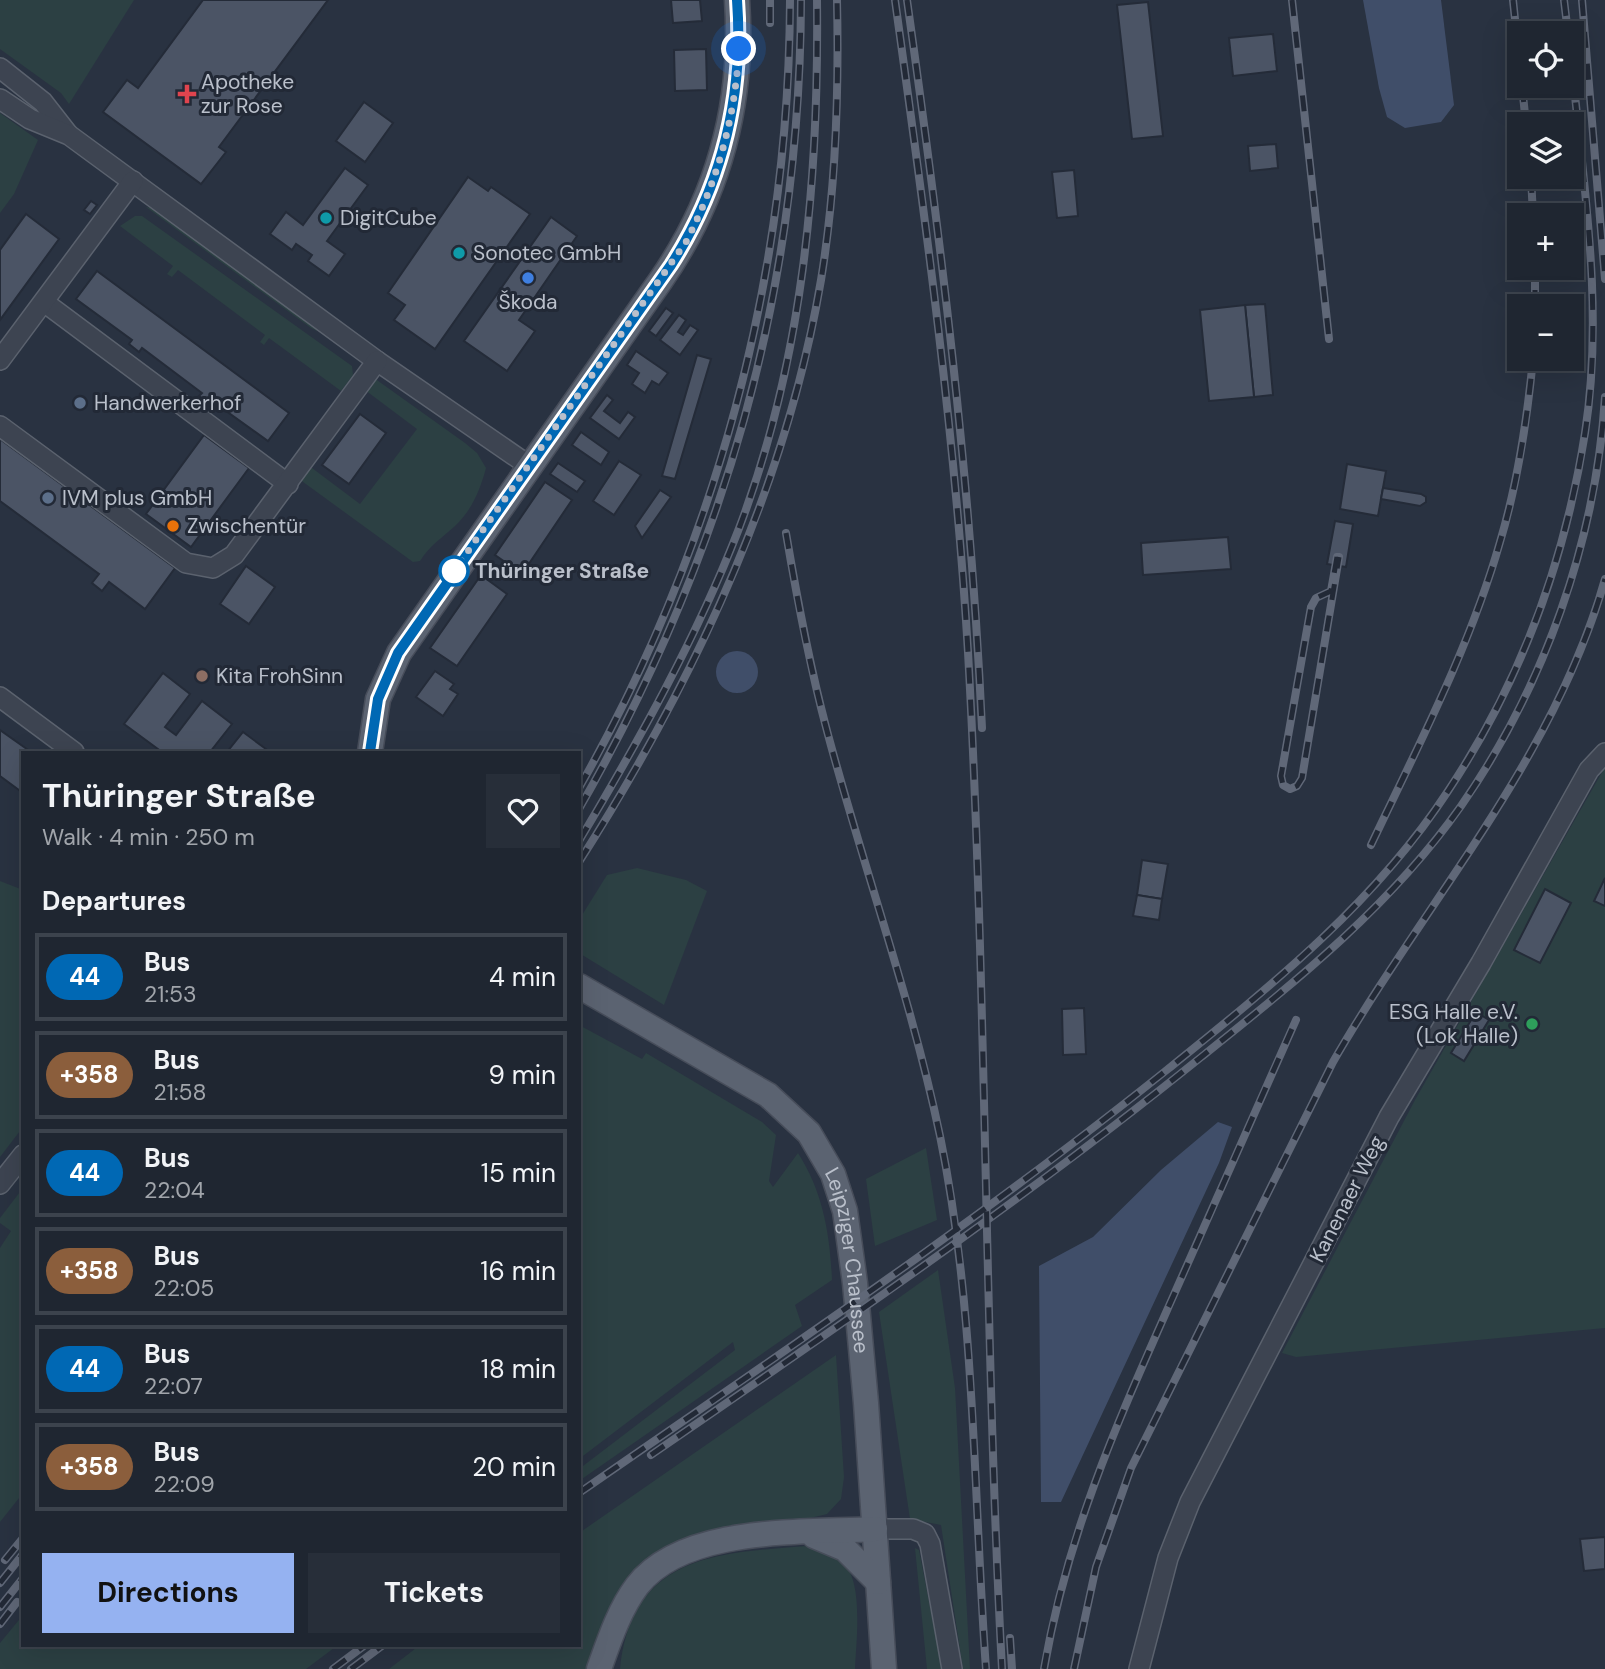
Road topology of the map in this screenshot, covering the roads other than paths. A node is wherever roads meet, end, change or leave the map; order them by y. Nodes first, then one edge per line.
1 (737, 0) edge
2 (0, 68) edge
3 (0, 99) edge
4 (69, 135) junction
5 (133, 181) junction
6 (44, 302) junction
7 (0, 360) edge
8 (377, 361) junction
9 (0, 426) edge
10 (528, 465) junction
11 (288, 484) junction
12 (0, 698) edge
13 (73, 751) edge
14 (370, 751) edge
15 (1605, 753) edge
16 (581, 987) edge
17 (21, 1157) edge
18 (0, 1184) edge
19 (875, 1529) junction
20 (807, 1533) junction
21 (878, 1583) junction
22 (613, 1634) junction
23 (599, 1669) edge
24 (612, 1669) edge
25 (884, 1669) edge
26 (952, 1669) edge
27 (1139, 1669) edge

1 - 10 main road
2 - 4 street
3 - 4 street
4 - 5 street
5 - 6 street
5 - 8 street
6 - 7 street
6 - 11 street
8 - 10 street
8 - 11 street
9 - 11 street
10 - 14 main road
12 - 13 street
15 - 27 street, Kanenaer Weg
16 - 19 main road, Leipziger Chaussee
17 - 18 street
19 - 20 main road
19 - 21 main road, Leipziger Chaussee
19 - 26 street
20 - 21 main road
20 - 22 main road
21 - 25 main road, Leipziger Chaussee
22 - 23 main road
22 - 24 main road

